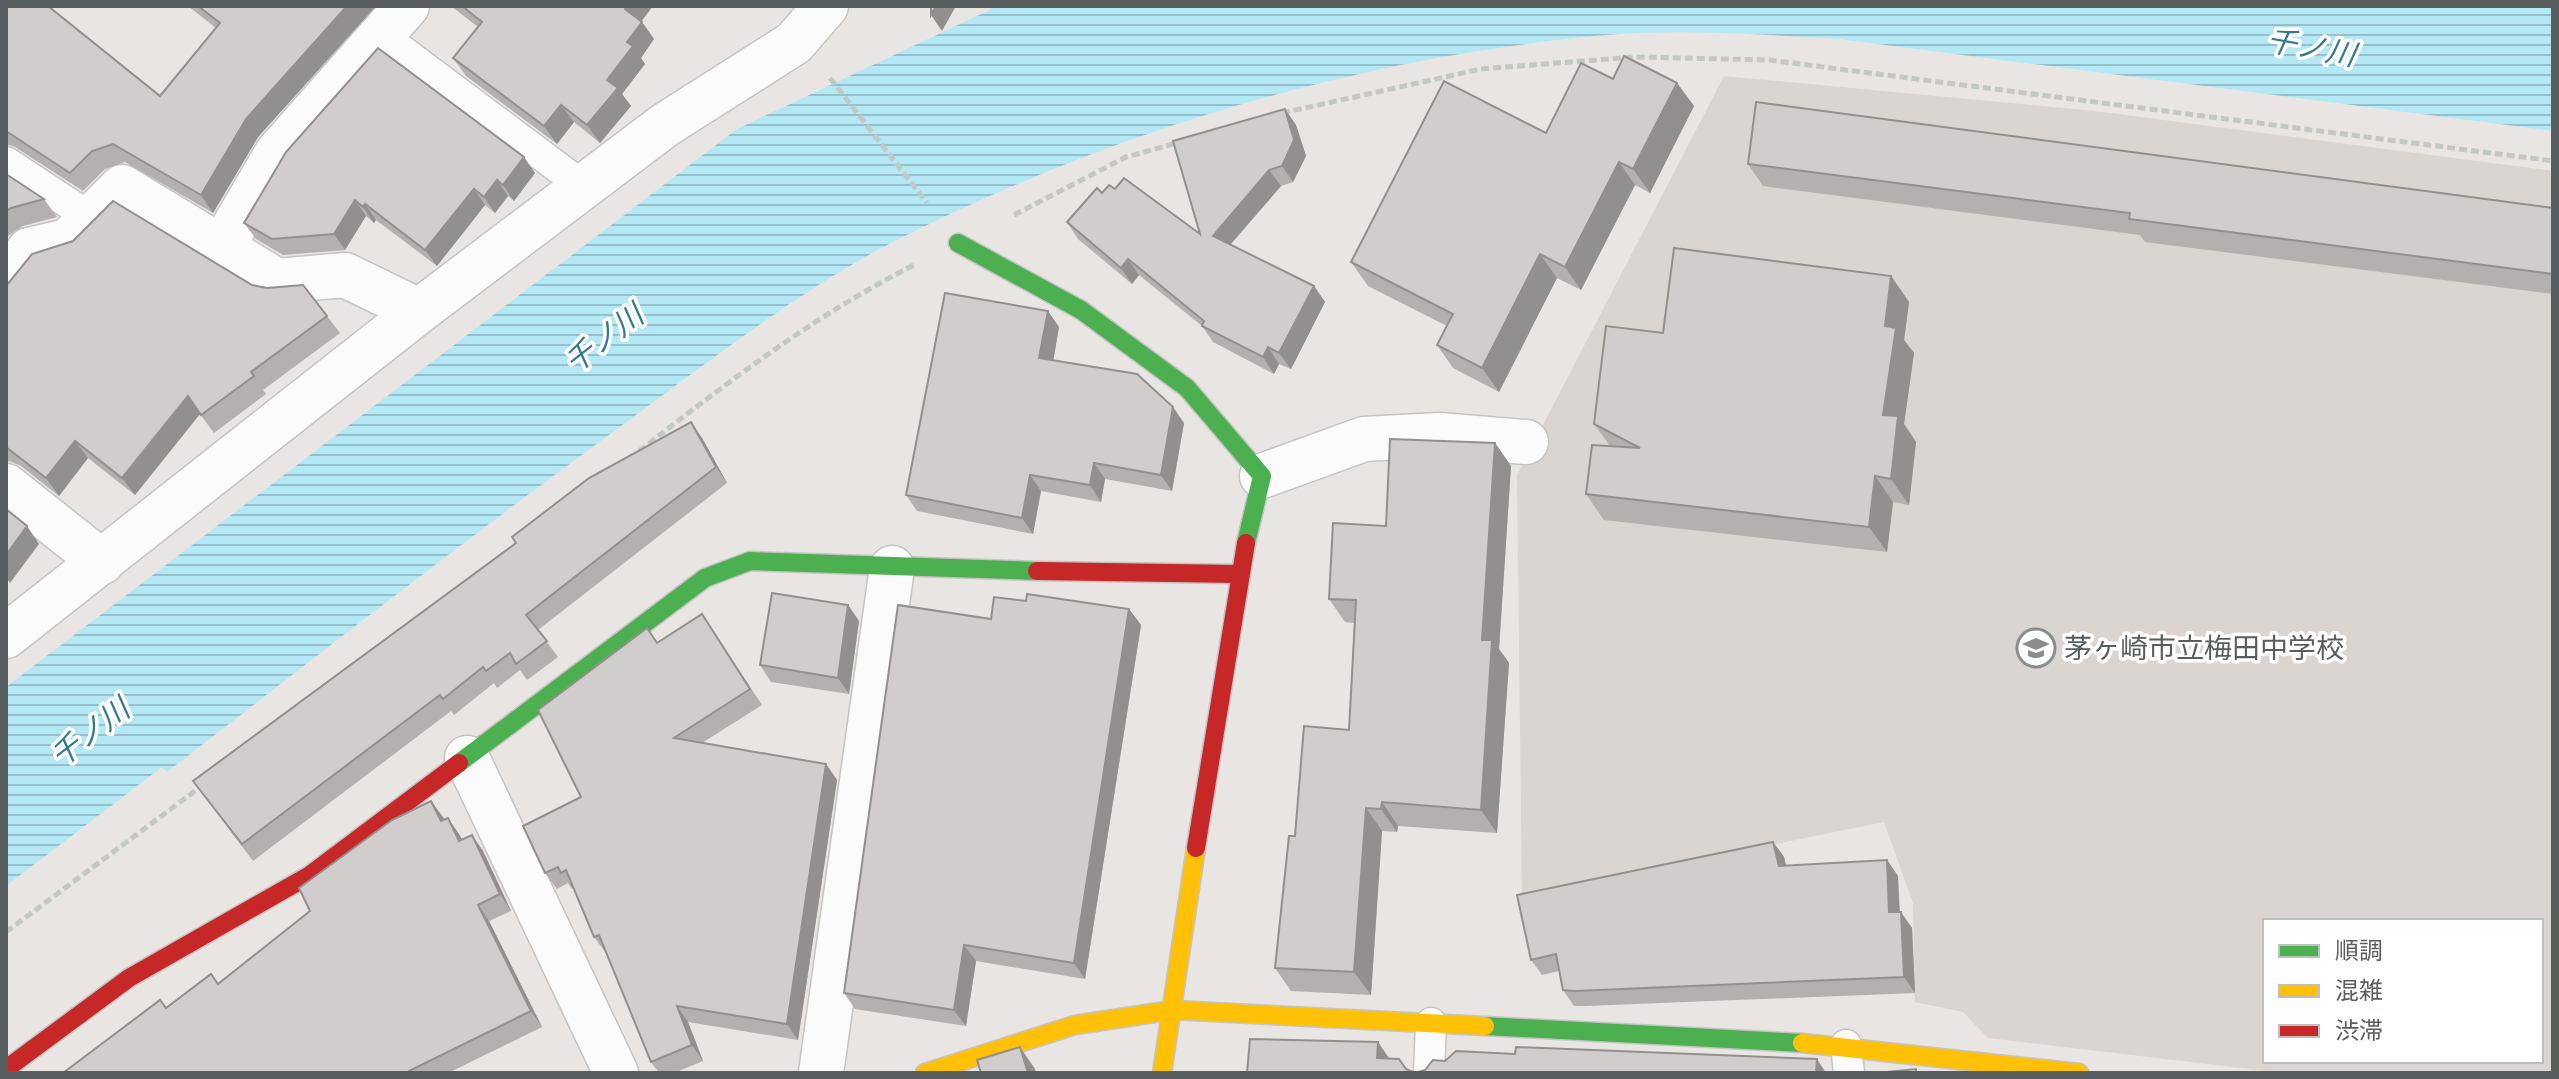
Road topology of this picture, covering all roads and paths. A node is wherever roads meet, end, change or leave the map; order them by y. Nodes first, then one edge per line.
1 (826, 6) edge
2 (394, 21) edge
3 (827, 74) dead end
4 (1276, 115) edge
5 (1186, 140) edge
6 (2553, 161) edge
7 (6, 162) edge
8 (584, 187) junction
9 (91, 218) junction
10 (958, 243) junction
11 (222, 247) junction
12 (6, 283) edge
13 (419, 311) junction
14 (1526, 442) dead end
15 (636, 453) edge
16 (1262, 476) junction
17 (6, 486) edge
18 (102, 562) junction
19 (892, 568) junction
20 (1238, 574) junction
21 (6, 636) edge
22 (467, 758) junction
23 (211, 779) edge
24 (6, 932) edge
25 (1173, 1010) junction
26 (1431, 1023) junction
27 (1848, 1059) edge
28 (6, 1069) edge
29 (616, 1073) edge
30 (821, 1073) edge
31 (925, 1073) edge
32 (1162, 1073) edge
33 (1429, 1073) edge
34 (2079, 1073) edge

1 - 8 street
2 - 8 lane
2 - 11 street
3 - 10 path
4 - 6 path
5 - 10 path
7 - 9 lane
8 - 13 street
9 - 11 street
9 - 12 street
10 - 15 path
10 - 16 street
11 - 13 street
13 - 18 street
14 - 16 street
16 - 20 street
17 - 18 street
18 - 21 street
19 - 20 street
19 - 22 street
19 - 30 street
20 - 25 street
22 - 28 street
22 - 29 street
23 - 24 path
25 - 26 street
25 - 31 street
25 - 32 street
26 - 27 street
26 - 33 lane
27 - 34 street

